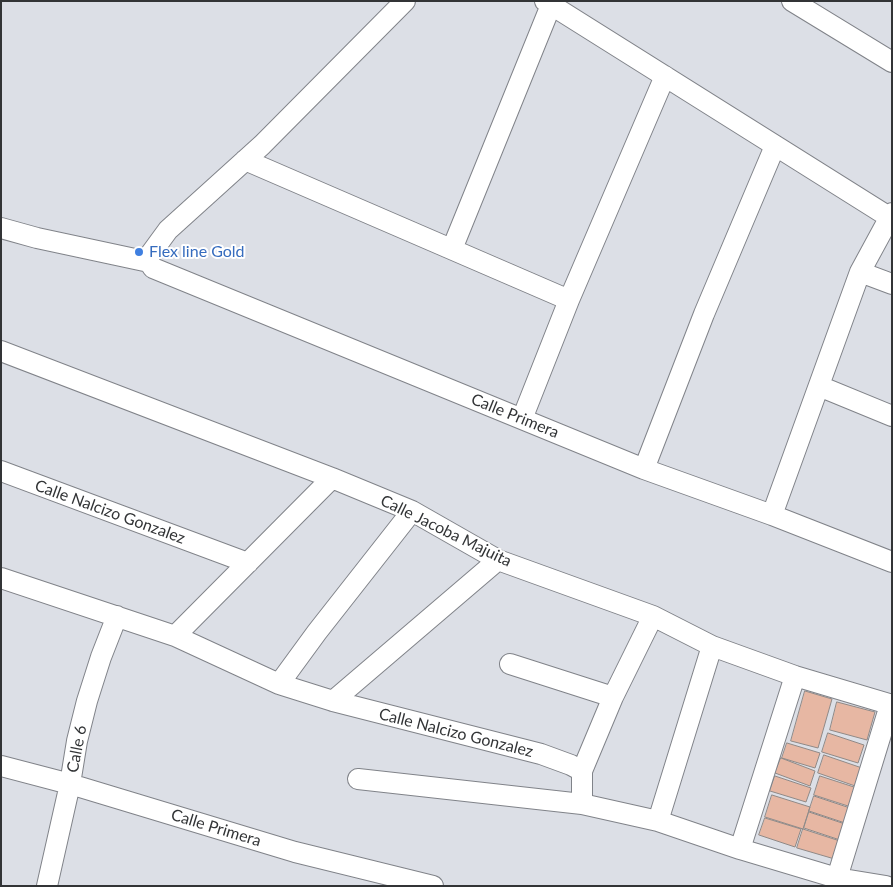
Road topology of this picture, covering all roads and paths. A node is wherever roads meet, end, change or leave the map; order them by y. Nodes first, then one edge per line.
1 (405, 1) edge
2 (548, 3) edge
3 (801, 4) edge
4 (892, 62) edge
5 (665, 76) junction
6 (775, 146) junction
7 (245, 160) junction
8 (890, 215) edge
9 (1, 228) edge
10 (452, 249) junction
11 (149, 259) junction
12 (860, 272) junction
13 (892, 284) edge
14 (569, 300) junction
15 (1, 351) edge
16 (819, 386) junction
17 (892, 416) edge
18 (522, 419) junction
19 (644, 468) junction
20 (1, 471) edge
21 (332, 478) junction
22 (412, 511) junction
23 (772, 515) junction
24 (498, 560) junction
25 (892, 562) edge
26 (248, 563) junction
27 (1, 578) edge
28 (118, 616) junction
29 (653, 616) junction
30 (174, 636) junction
31 (712, 646) junction
32 (510, 664) dead end
33 (795, 676) junction
34 (279, 684) junction
35 (613, 697) junction
36 (333, 701) junction
37 (891, 705) edge
38 (1, 766) edge
39 (582, 771) junction
40 (358, 779) dead end
41 (70, 784) junction
42 (582, 804) junction
43 (658, 822) junction
44 (740, 849) junction
45 (837, 878) junction
46 (401, 882) edge
47 (47, 886) edge
48 (433, 886) edge
49 (886, 886) edge

1 - 7 street
2 - 5 street
2 - 10 street
3 - 4 street
5 - 6 street
5 - 14 street
6 - 8 street
6 - 19 street
7 - 10 street
7 - 11 street
8 - 12 street
9 - 11 street, Calle Primera
10 - 14 street
11 - 18 street, Calle Primera
12 - 13 street
12 - 16 street
14 - 18 street
15 - 21 street, Calle Jacoba Majuita
16 - 17 street
16 - 23 street
18 - 19 street, Calle Primera
19 - 23 street, Calle Primera
20 - 26 street, Calle Nalcizo Gonzalez
21 - 22 street, Calle Jacoba Majuita
21 - 26 street
22 - 24 street, Calle Jacoba Majuita
22 - 34 street
23 - 25 street, Calle Primera
24 - 29 street, Calle Jacoba Majuita
24 - 36 street
26 - 30 street
27 - 28 street, Calle Nalcizo Gonzalez
28 - 30 street, Calle Nalcizo Gonzalez
28 - 41 street, Calle 6
29 - 31 street, Calle Jacoba Majuita
29 - 35 street
30 - 34 street, Calle Nalcizo Gonzalez
31 - 33 street, Calle Jacoba Majuita
31 - 43 street
32 - 35 street
33 - 37 street, Calle Jacoba Majuita
33 - 44 street
34 - 36 street, Calle Nalcizo Gonzalez
35 - 39 street
36 - 39 street, Calle Nalcizo Gonzalez
37 - 45 street
38 - 41 street, Calle Primera
39 - 42 street
40 - 42 street
41 - 46 street, Calle Primera
41 - 47 street, Calle 6
42 - 43 street
43 - 44 street
44 - 45 street
45 - 49 street
46 - 48 street, Calle Primera

